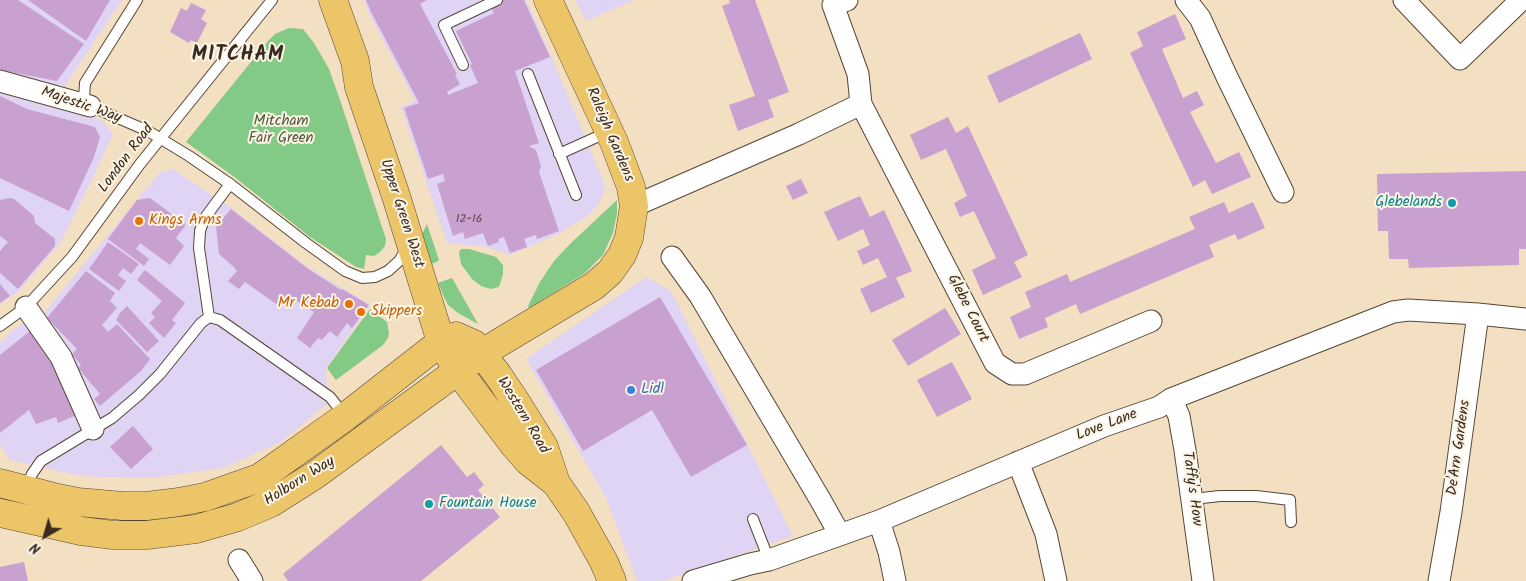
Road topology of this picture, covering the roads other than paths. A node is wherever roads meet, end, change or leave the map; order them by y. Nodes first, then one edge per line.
1 (136, 0) edge
2 (313, 0) edge
3 (333, 0) edge
4 (497, 0) edge
5 (548, 0) edge
6 (1186, 0) edge
7 (1404, 0) edge
8 (1521, 0) edge
9 (274, 1) edge
10 (837, 2) edge
11 (463, 65) dead end
12 (528, 74) dead end
13 (0, 80) edge
14 (359, 86) junction
15 (861, 104) junction
16 (90, 106) junction
17 (609, 131) junction
18 (160, 139) junction
19 (559, 154) junction
20 (230, 184) junction
21 (1283, 192) dead end
22 (576, 195) dead end
23 (634, 206) junction
24 (409, 238) junction
25 (672, 257) dead end
26 (26, 307) junction
27 (1478, 314) junction
28 (209, 317) junction
29 (1526, 318) edge
30 (1151, 321) dead end
31 (0, 326) edge
32 (441, 342) junction
33 (482, 353) junction
34 (458, 371) junction
35 (1171, 399) junction
36 (345, 417) junction
37 (93, 429) junction
38 (1018, 462) junction
39 (0, 483) edge
40 (556, 483) junction
41 (1192, 499) junction
42 (17, 506) edge
43 (753, 519) dead end
44 (879, 521) junction
45 (1291, 522) dead end
46 (840, 535) junction
47 (239, 560) dead end
48 (769, 560) junction
49 (252, 581) edge
50 (612, 581) edge
51 (693, 581) edge
52 (895, 581) edge
53 (1056, 581) edge
54 (1203, 581) edge
55 (1439, 581) edge

1 - 16 lane
2 - 14 main road, Upper Green West
3 - 14 main road, Upper Green West
4 - 11 lane
5 - 17 main road, Raleigh Gardens
6 - 21 street
7 - 8 street
9 - 18 lane, London Road
10 - 15 street, Glebe Court
12 - 19 lane
13 - 16 street, Majestic Way
14 - 24 main road, Upper Green West
15 - 23 street
15 - 30 street, Glebe Court
16 - 18 lane, Majestic Way
17 - 19 lane
17 - 23 main road, Raleigh Gardens
18 - 20 lane, Majestic Way
18 - 26 lane, London Road
19 - 22 lane
20 - 24 lane, Majestic Way
20 - 28 lane
23 - 33 main road, Raleigh Gardens
24 - 32 main road, Upper Green West
25 - 46 street
26 - 31 lane, London Road
26 - 37 street
27 - 29 street, Love Lane
27 - 35 street, Love Lane
27 - 55 street, De'Arn Gardens
28 - 36 lane
28 - 37 lane
32 - 33 main road, Western Road
32 - 34 main road, Upper Green West
32 - 36 main road, Holborn Way
33 - 34 main road, Holborn Way
33 - 40 main road, Western Road
34 - 40 main road, Western Road
34 - 42 main road, Holborn Way
35 - 38 street, Love Lane
35 - 41 street, Taffy's How
36 - 42 main road, Holborn Way
37 - 42 lane
38 - 44 street, Love Lane
38 - 53 street
39 - 42 main road, Holborn Way
40 - 50 main road, Western Road
41 - 45 lane
41 - 54 street, Taffy's How
43 - 48 lane
44 - 46 street, Love Lane
44 - 52 street
46 - 48 street, Love Lane
47 - 49 street
48 - 51 street, Love Lane

